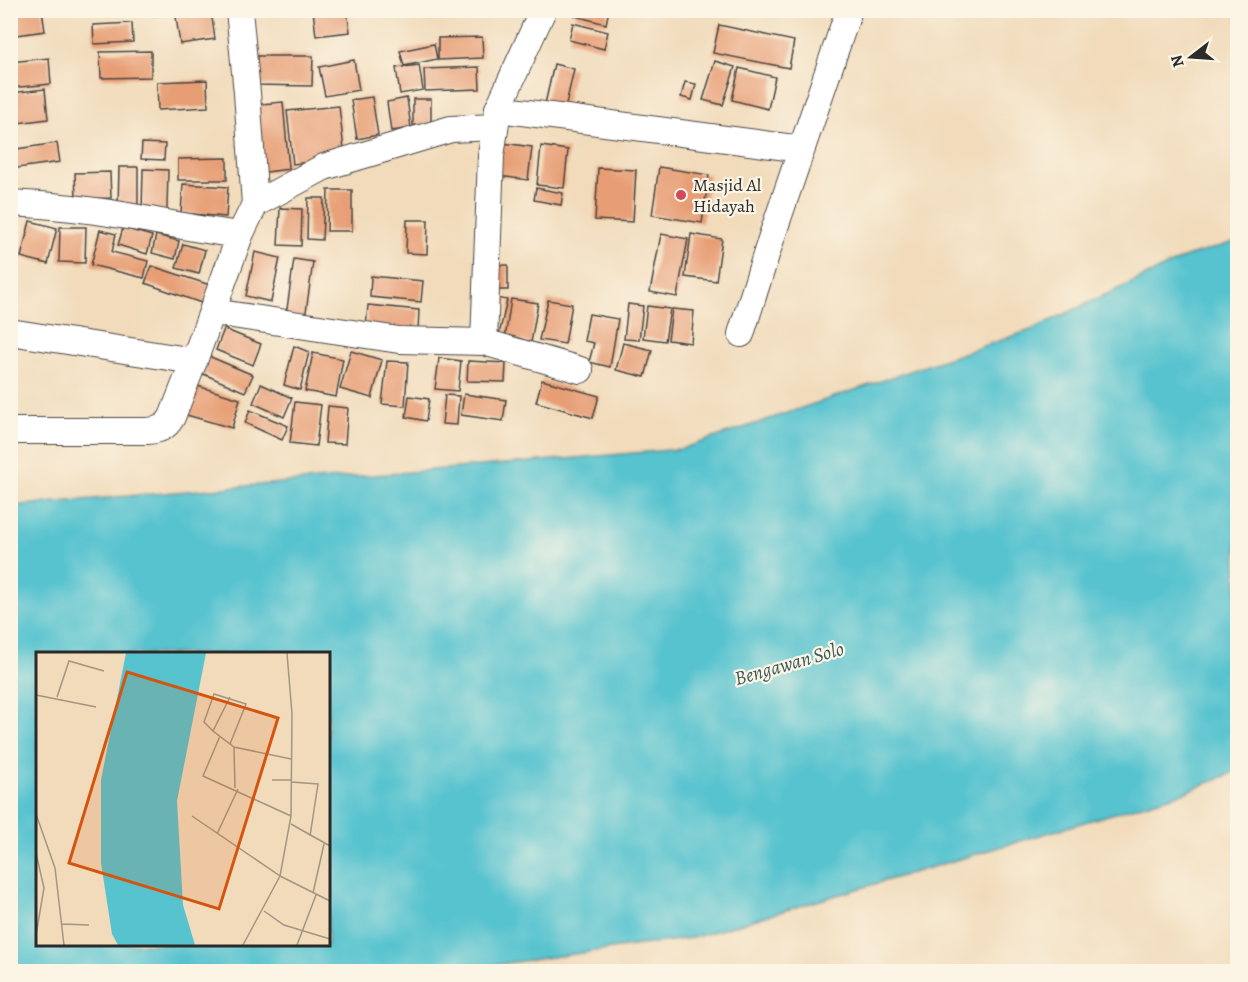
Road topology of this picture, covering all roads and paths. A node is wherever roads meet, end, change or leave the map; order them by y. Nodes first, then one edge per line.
1 (239, 10) edge
2 (543, 10) edge
3 (849, 10) edge
4 (496, 118) junction
5 (802, 149) junction
6 (10, 203) edge
7 (255, 204) junction
8 (240, 235) junction
9 (213, 312) junction
10 (10, 332) edge
11 (741, 334) dead end
12 (484, 342) junction
13 (194, 361) junction
14 (580, 370) dead end
15 (10, 430) edge

1 - 7 street
2 - 4 street
3 - 5 street
4 - 5 street
4 - 7 street
4 - 12 street
5 - 11 street
6 - 8 street
7 - 8 street
8 - 9 street
9 - 12 street
9 - 13 street
10 - 13 street
12 - 14 street
13 - 15 street

